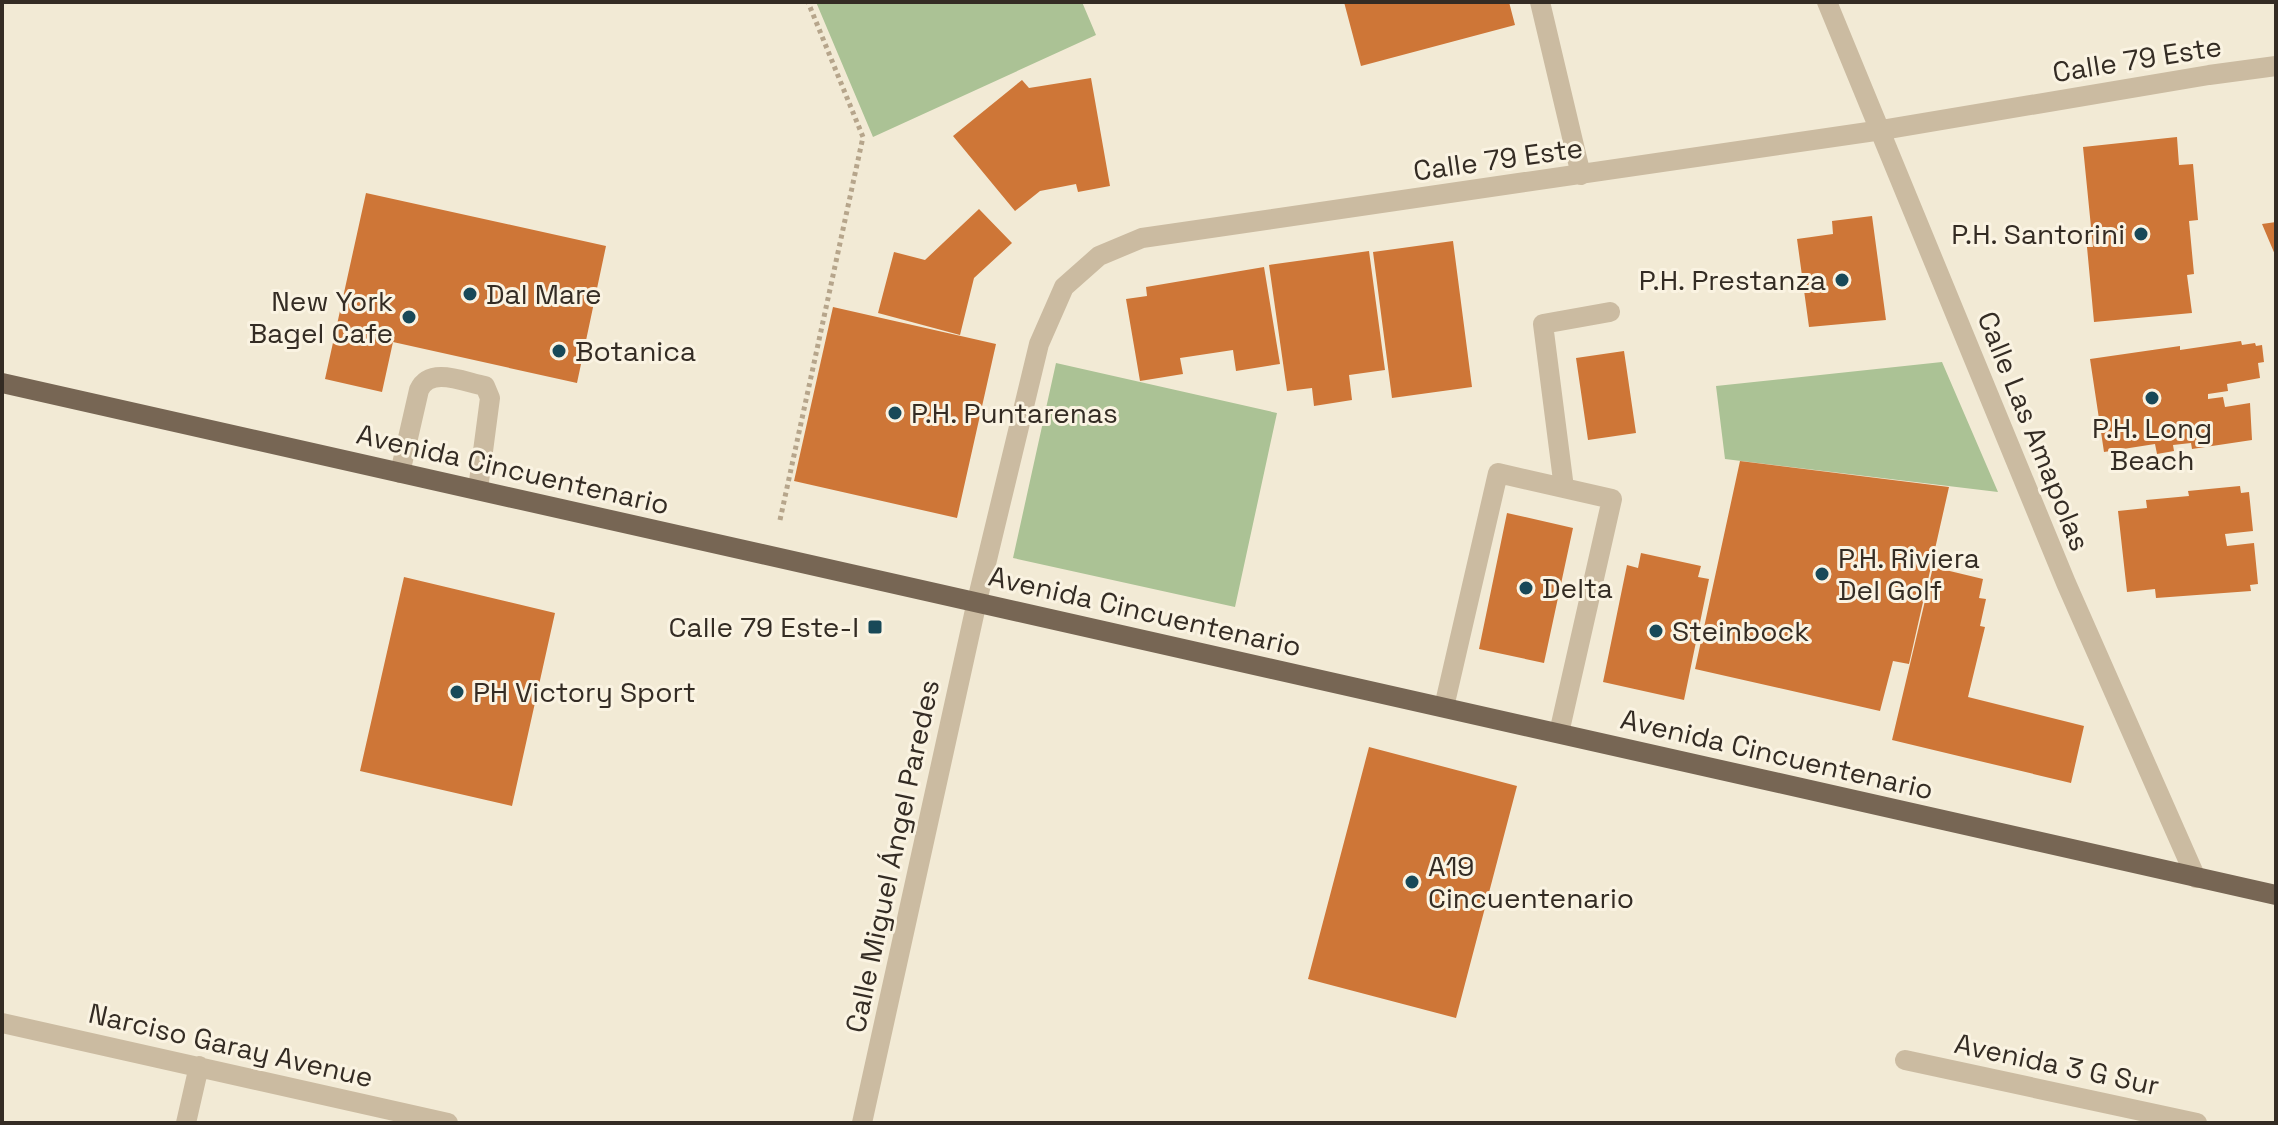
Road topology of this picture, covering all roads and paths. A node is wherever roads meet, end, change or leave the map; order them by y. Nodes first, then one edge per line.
1 (808, 2) edge
2 (1540, 2) edge
3 (1827, 2) edge
4 (2276, 66) edge
5 (1882, 130) junction
6 (1581, 175) junction
7 (1610, 312) dead end
8 (2, 383) edge
9 (400, 473) junction
10 (1564, 488) junction
11 (478, 489) junction
12 (780, 520) dead end
13 (977, 601) junction
14 (1444, 707) junction
15 (1559, 733) junction
16 (2196, 878) junction
17 (2276, 895) edge
18 (2, 1023) edge
19 (1905, 1060) dead end
20 (199, 1066) junction
21 (186, 1123) edge
22 (448, 1123) edge
23 (862, 1123) edge
24 (2197, 1123) edge

1 - 12 path
2 - 6 street
3 - 5 street, Calle Las Amapolas
4 - 5 street, Calle 79 Este
5 - 6 street, Calle 79 Este
5 - 16 street, Calle Las Amapolas
6 - 13 street, Calle 79 Este
7 - 10 street
8 - 9 main road, Avenida Cincuentenario
9 - 11 main road, Avenida Cincuentenario
9 - 11 street
10 - 14 street
10 - 15 street
11 - 13 main road, Avenida Cincuentenario
13 - 14 main road, Avenida Cincuentenario
13 - 23 street, Calle Miguel Ángel Paredes
14 - 15 main road, Avenida Cincuentenario
15 - 16 main road, Avenida Cincuentenario
16 - 17 main road, Avenida Cincuentenario
18 - 20 street, Narciso Garay Avenue
19 - 24 street, Avenida 3 G Sur
20 - 21 street
20 - 22 street, Narciso Garay Avenue

